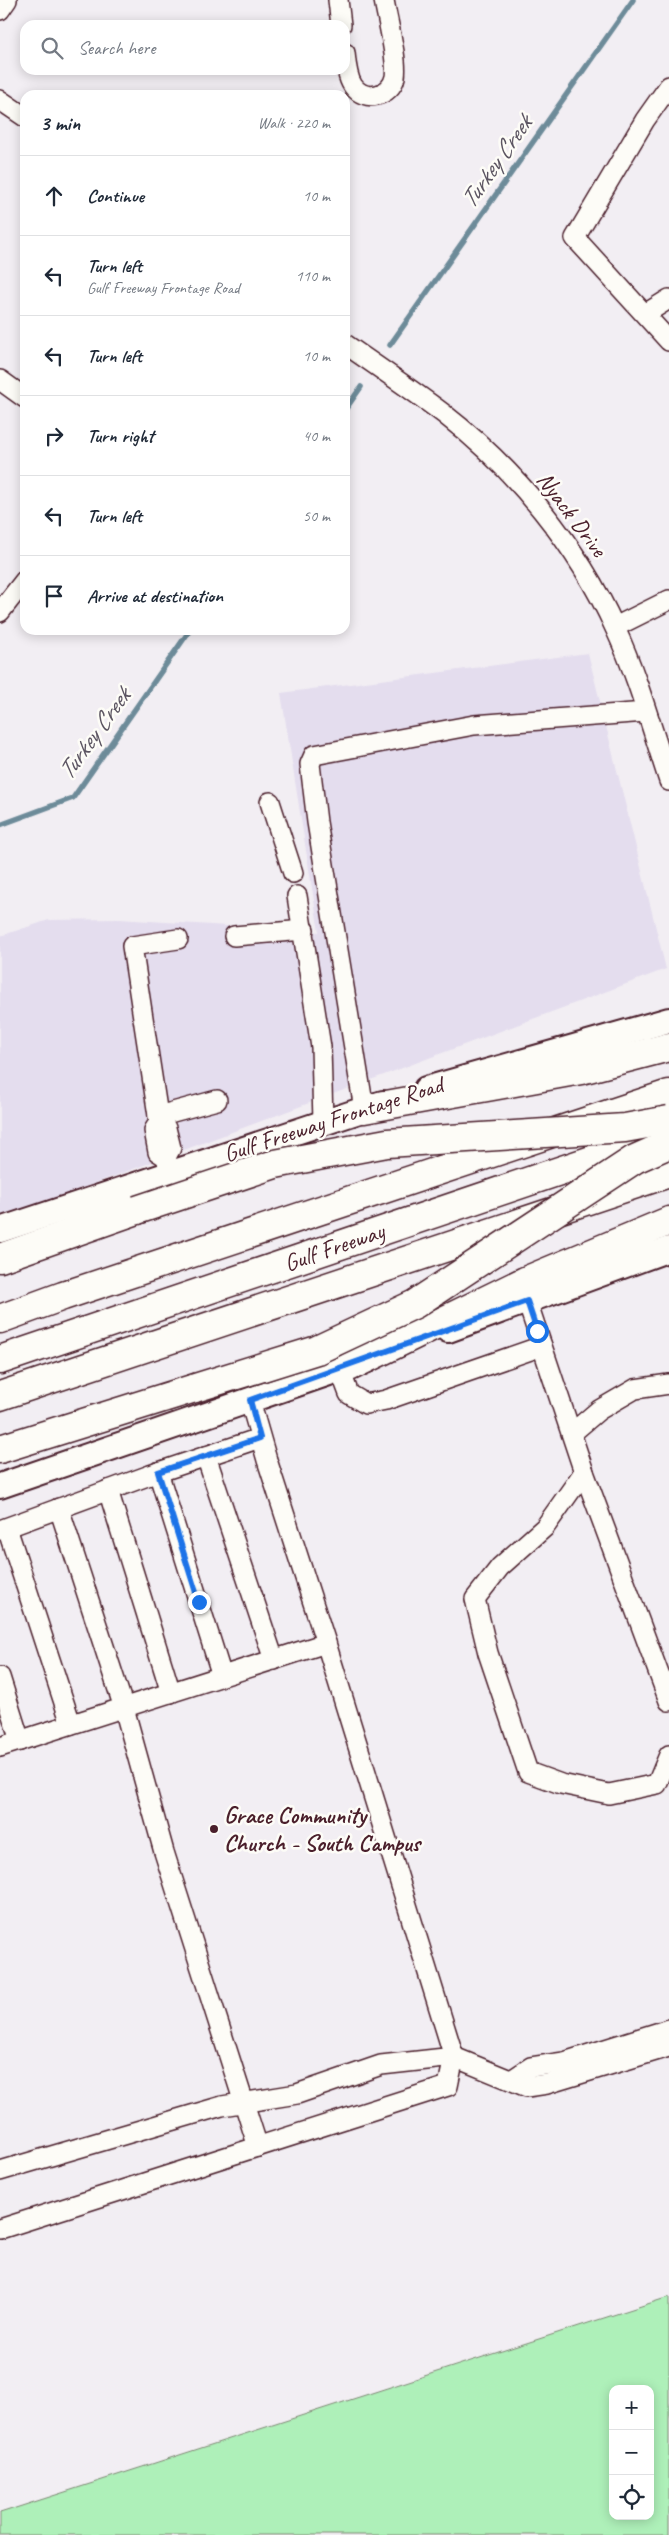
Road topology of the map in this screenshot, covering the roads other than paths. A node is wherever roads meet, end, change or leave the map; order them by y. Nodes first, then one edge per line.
1 (7, 0) edge
2 (338, 0) edge
3 (384, 0) edge
4 (0, 10) edge
5 (340, 20) edge
6 (349, 75) edge
7 (669, 86) edge
8 (0, 100) edge
9 (20, 114) edge
10 (669, 299) edge
11 (644, 314) junction
12 (669, 341) edge
13 (350, 348) edge
14 (0, 380) edge
15 (20, 394) edge
16 (20, 586) edge
17 (669, 600) edge
18 (0, 612) edge
19 (615, 627) junction
20 (646, 712) junction
21 (669, 781) edge
22 (270, 802) dead end
23 (294, 873) dead end
24 (297, 896) dead end
25 (304, 930) junction
26 (234, 936) dead end
27 (178, 939) dead end
28 (669, 1020) edge
29 (669, 1047) edge
30 (669, 1094) edge
31 (217, 1100) dead end
32 (364, 1109) junction
33 (159, 1119) junction
34 (669, 1120) edge
35 (324, 1122) junction
36 (669, 1134) edge
37 (669, 1144) edge
38 (168, 1165) junction
39 (669, 1173) edge
40 (669, 1221) edge
41 (0, 1230) edge
42 (669, 1249) edge
43 (0, 1258) edge
44 (527, 1301) junction
45 (0, 1319) edge
46 (542, 1346) junction
47 (0, 1360) edge
48 (344, 1368) junction
49 (669, 1384) edge
50 (0, 1396) edge
51 (250, 1400) junction
52 (572, 1433) junction
53 (260, 1438) junction
54 (0, 1449) edge
55 (206, 1456) junction
56 (158, 1472) junction
57 (584, 1472) junction
58 (0, 1486) edge
59 (108, 1490) junction
60 (59, 1508) junction
61 (4, 1529) edge
62 (326, 1644) junction
63 (274, 1660) junction
64 (0, 1676) edge
65 (222, 1676) junction
66 (171, 1692) junction
67 (669, 1701) edge
68 (124, 1708) junction
69 (71, 1724) junction
70 (20, 1741) junction
71 (0, 1747) edge
72 (669, 1756) edge
73 (663, 1784) edge
74 (669, 2029) edge
75 (669, 2047) edge
76 (454, 2057) junction
77 (513, 2079) junction
78 (245, 2104) junction
79 (258, 2147) junction
80 (0, 2170) edge
81 (0, 2229) edge

1 - 4 street
2 - 5 street
3 - 6 street
7 - 11 street
8 - 9 street
10 - 11 street
11 - 12 street
13 - 19 street, Nyack Drive
14 - 15 street
16 - 18 street
17 - 19 street
19 - 20 street, Nyack Drive
20 - 21 street, Nyack Drive
20 - 32 street
22 - 23 street
24 - 25 street
25 - 26 street
25 - 35 street
27 - 33 street
28 - 32 main road, Gulf Freeway Frontage Road
29 - 32 highway
30 - 45 highway, Gulf Freeway
31 - 33 street
32 - 35 main road, Gulf Freeway Frontage Road
33 - 38 street
34 - 43 highway, bridge
35 - 38 main road, Gulf Freeway Frontage Road
36 - 47 highway, Gulf Freeway
37 - 54 highway, bridge
38 - 41 main road, Gulf Freeway Frontage Road
39 - 50 highway, Gulf Freeway
40 - 48 highway
42 - 44 main road
44 - 46 street
44 - 48 main road
46 - 48 street
46 - 52 street
48 - 51 main road
49 - 52 street
51 - 53 street
51 - 58 main road
52 - 57 street
53 - 55 street
53 - 62 street
55 - 56 street
55 - 63 street
56 - 59 street
56 - 65 street
57 - 67 street
57 - 73 street
59 - 60 street
59 - 66 street
60 - 61 street
60 - 68 street
61 - 69 street
62 - 63 street
62 - 76 street
63 - 65 street
64 - 70 street
65 - 66 street
66 - 68 street
68 - 69 street
68 - 78 street
69 - 70 street
70 - 71 street
72 - 73 street
74 - 77 street
75 - 77 street
76 - 77 street
76 - 78 street
76 - 79 street
78 - 79 street
78 - 80 street
79 - 81 street

